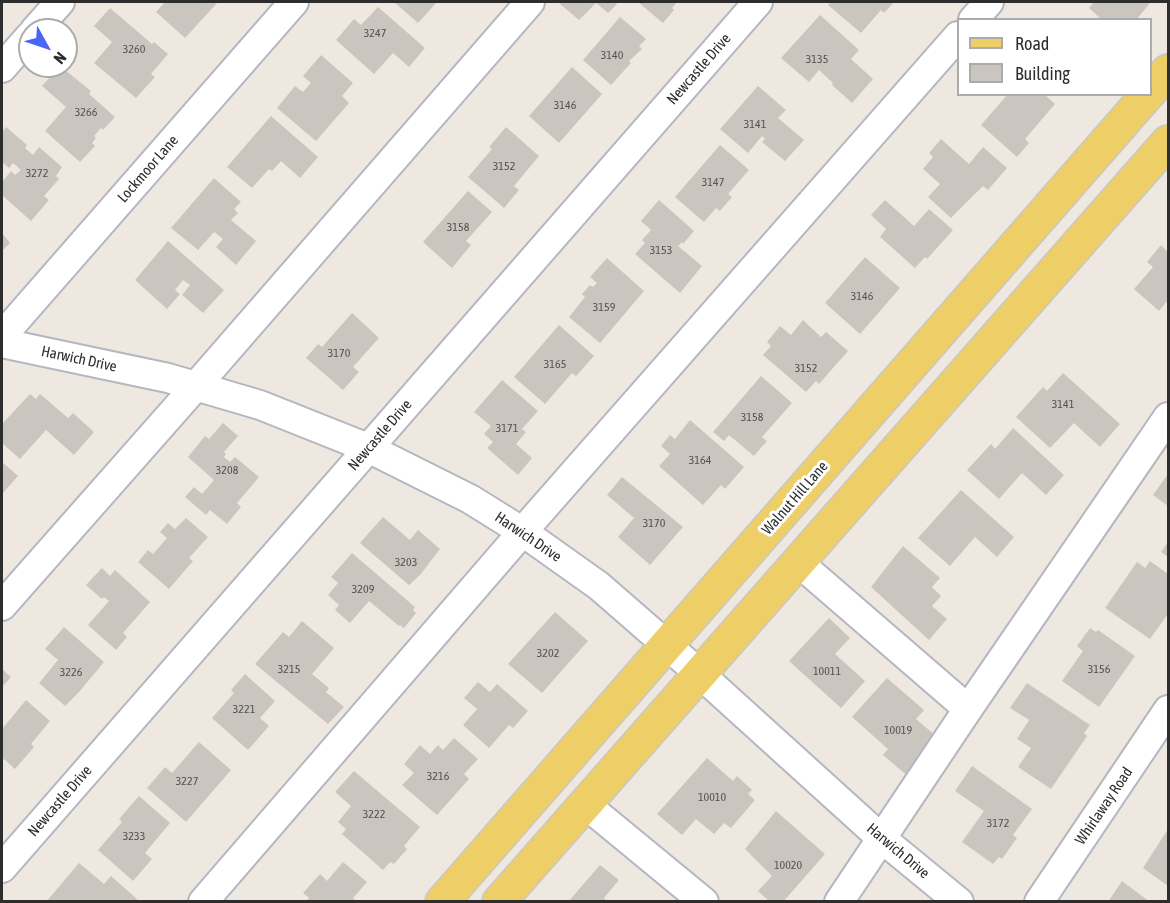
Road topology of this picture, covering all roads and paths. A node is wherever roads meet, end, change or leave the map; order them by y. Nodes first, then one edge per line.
1 (60, 2) edge
2 (294, 2) edge
3 (530, 2) edge
4 (758, 2) edge
5 (989, 2) edge
6 (46, 18) edge
7 (975, 18) edge
8 (957, 37) edge
9 (18, 50) edge
10 (2, 68) edge
11 (1168, 72) edge
12 (1152, 90) edge
13 (1146, 96) edge
14 (1168, 142) edge
15 (2, 336) edge
16 (2, 343) edge
17 (196, 387) junction
18 (1168, 417) edge
19 (368, 448) junction
20 (523, 532) junction
21 (798, 562) junction
22 (2, 606) edge
23 (667, 644) junction
24 (700, 674) junction
25 (968, 709) junction
26 (1168, 710) edge
27 (585, 804) junction
28 (881, 838) junction
29 (2, 868) edge
30 (203, 902) edge
31 (442, 902) edge
32 (499, 902) edge
33 (704, 902) edge
34 (839, 902) edge
35 (959, 902) edge
36 (1039, 902) edge

1 - 6 street
2 - 15 street, Lockmoor Lane
3 - 17 street
4 - 19 street, Newcastle Drive
5 - 7 street
8 - 20 street
9 - 10 street
11 - 12 main road, Walnut Hill Lane
13 - 23 main road, Walnut Hill Lane
14 - 21 main road
16 - 17 street, Harwich Drive
17 - 19 street, Harwich Drive
17 - 22 street
18 - 25 street
19 - 20 street, Harwich Drive
19 - 29 street, Newcastle Drive
20 - 23 street, Harwich Drive
20 - 30 street
21 - 24 main road
21 - 25 street
23 - 24 street, Harwich Drive
23 - 31 main road, Walnut Hill Lane
24 - 27 main road
24 - 28 street, Harwich Drive
25 - 28 street
26 - 36 street, Whirlaway Road
27 - 32 main road
27 - 33 street
28 - 34 street
28 - 35 street, Harwich Drive

